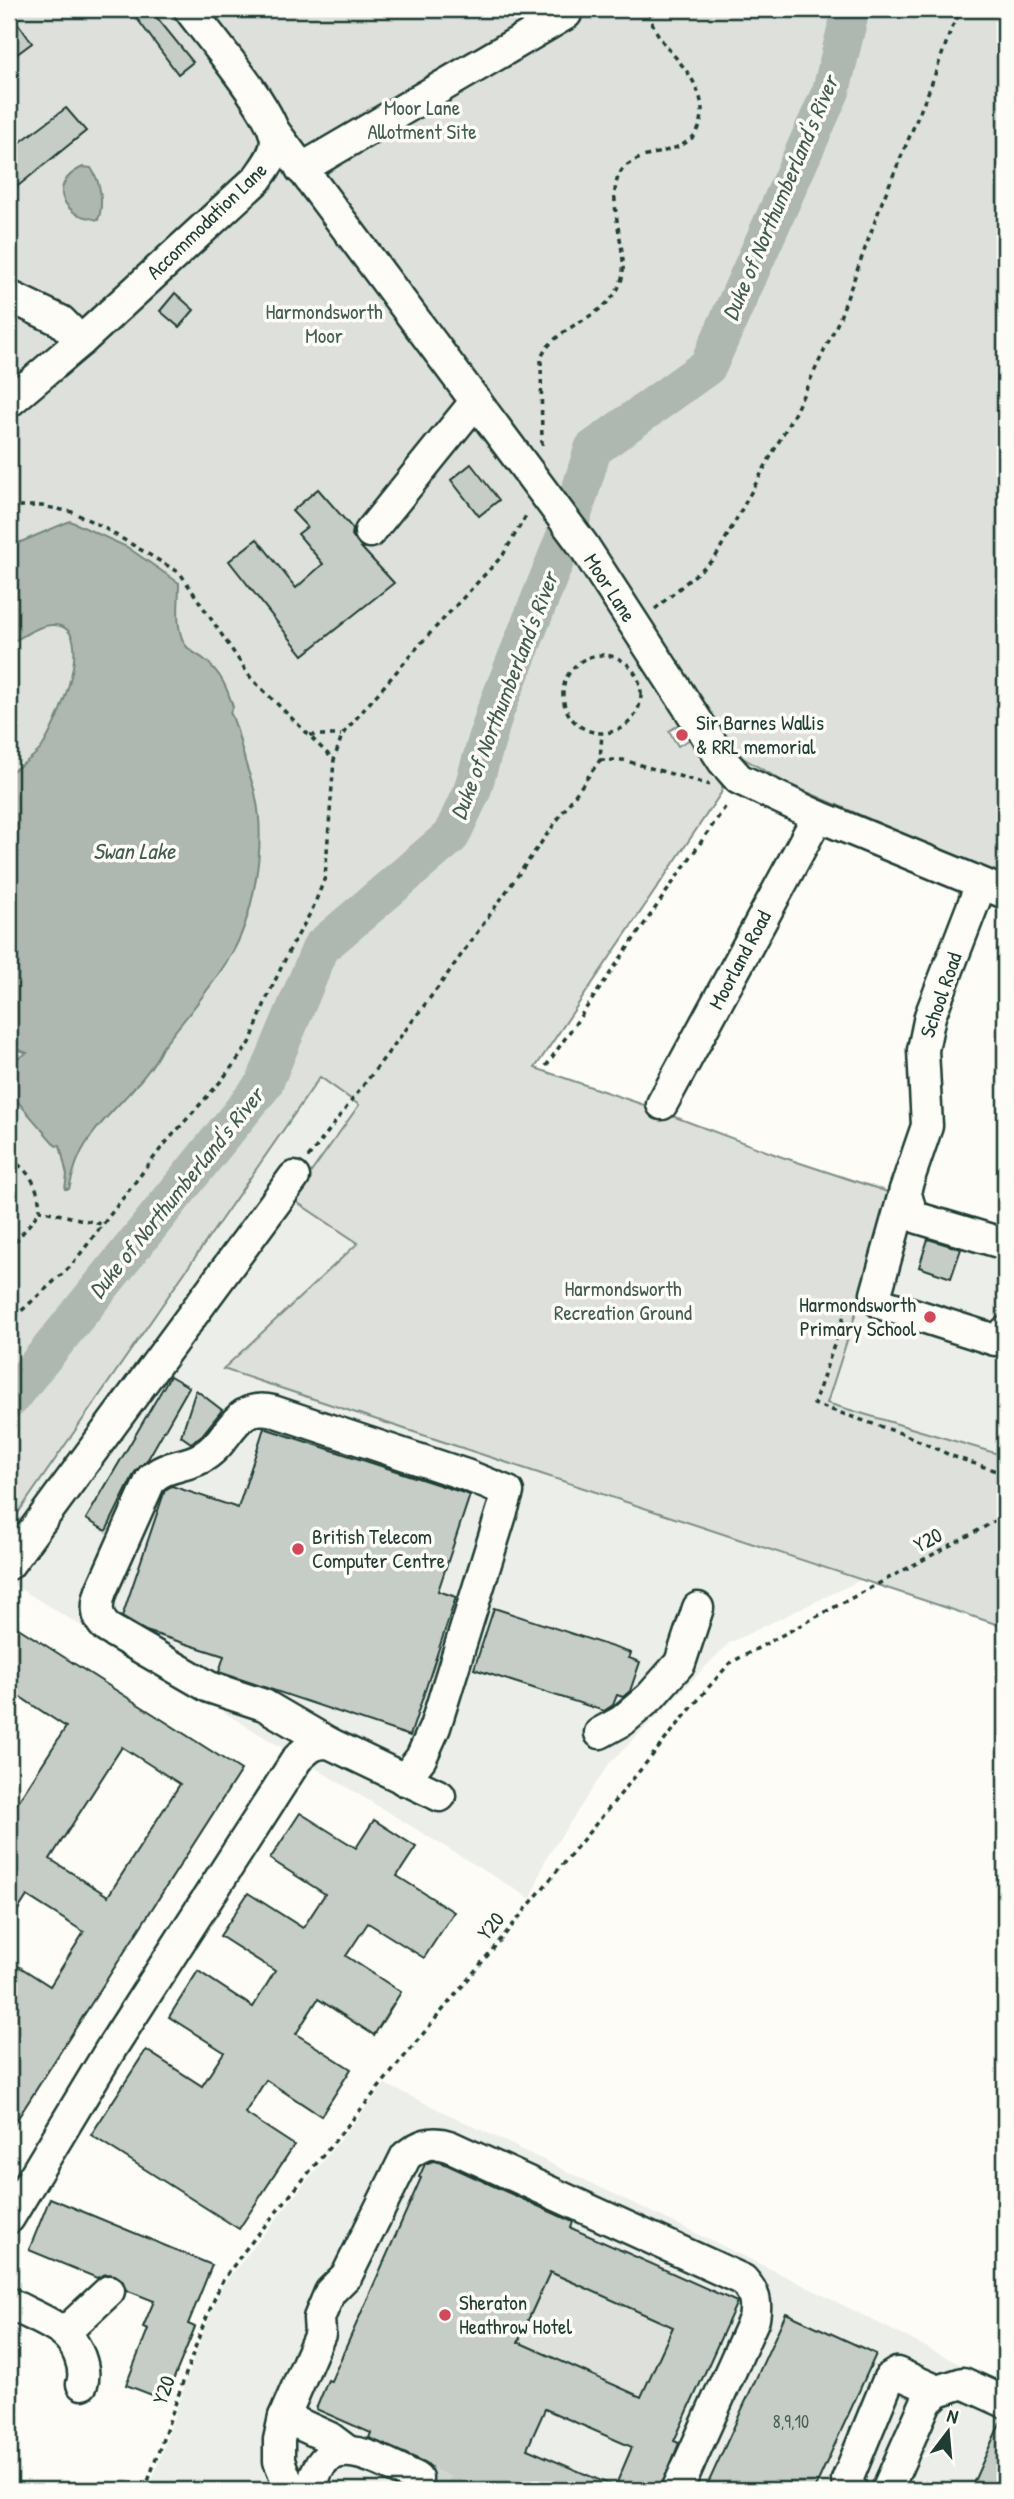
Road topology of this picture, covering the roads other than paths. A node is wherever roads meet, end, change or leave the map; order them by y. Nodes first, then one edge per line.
1 (188, 9) edge
2 (566, 14) dead end
3 (274, 131) junction
4 (301, 170) junction
5 (9, 296) edge
6 (81, 341) junction
7 (476, 401) junction
8 (9, 402) edge
9 (370, 532) dead end
10 (818, 816) junction
11 (993, 889) edge
12 (662, 1104) dead end
13 (294, 1177) road end
14 (905, 1189) junction
15 (1005, 1244) edge
16 (1005, 1332) edge
17 (9, 1564) edge
18 (698, 1608) dead end
19 (600, 1733) dead end
20 (329, 1743) junction
21 (404, 1780) junction
22 (440, 1796) dead end
23 (9, 2218) edge
24 (109, 2291) dead end
25 (9, 2303) edge
26 (64, 2333) junction
27 (82, 2384) dead end
28 (938, 2391) junction
29 (1005, 2402) edge
30 (284, 2417) junction
31 (346, 2450) junction
32 (417, 2478) tunnel mouth
33 (294, 2490) edge
34 (314, 2490) edge
35 (677, 2490) edge
36 (852, 2490) edge
37 (887, 2490) edge

1 - 3 street
2 - 4 street
3 - 4 street, Moor Lane
3 - 6 street, Accommodation Lane
4 - 7 street, Moor Lane
5 - 6 street
6 - 8 street, Accommodation Lane
7 - 9 street
7 - 10 street, Moor Lane
10 - 11 street, Moor Lane
10 - 12 street, Moorland Road
11 - 14 street, School Road
13 - 17 street
14 - 15 street
14 - 16 street, School Road
18 - 19 street
20 - 21 street
20 - 21 street
20 - 23 street
21 - 22 street
24 - 26 street
25 - 26 street
26 - 27 street
28 - 29 street
28 - 36 street
28 - 37 street
30 - 31 street
30 - 33 street
30 - 35 street
31 - 32 street
31 - 34 street

